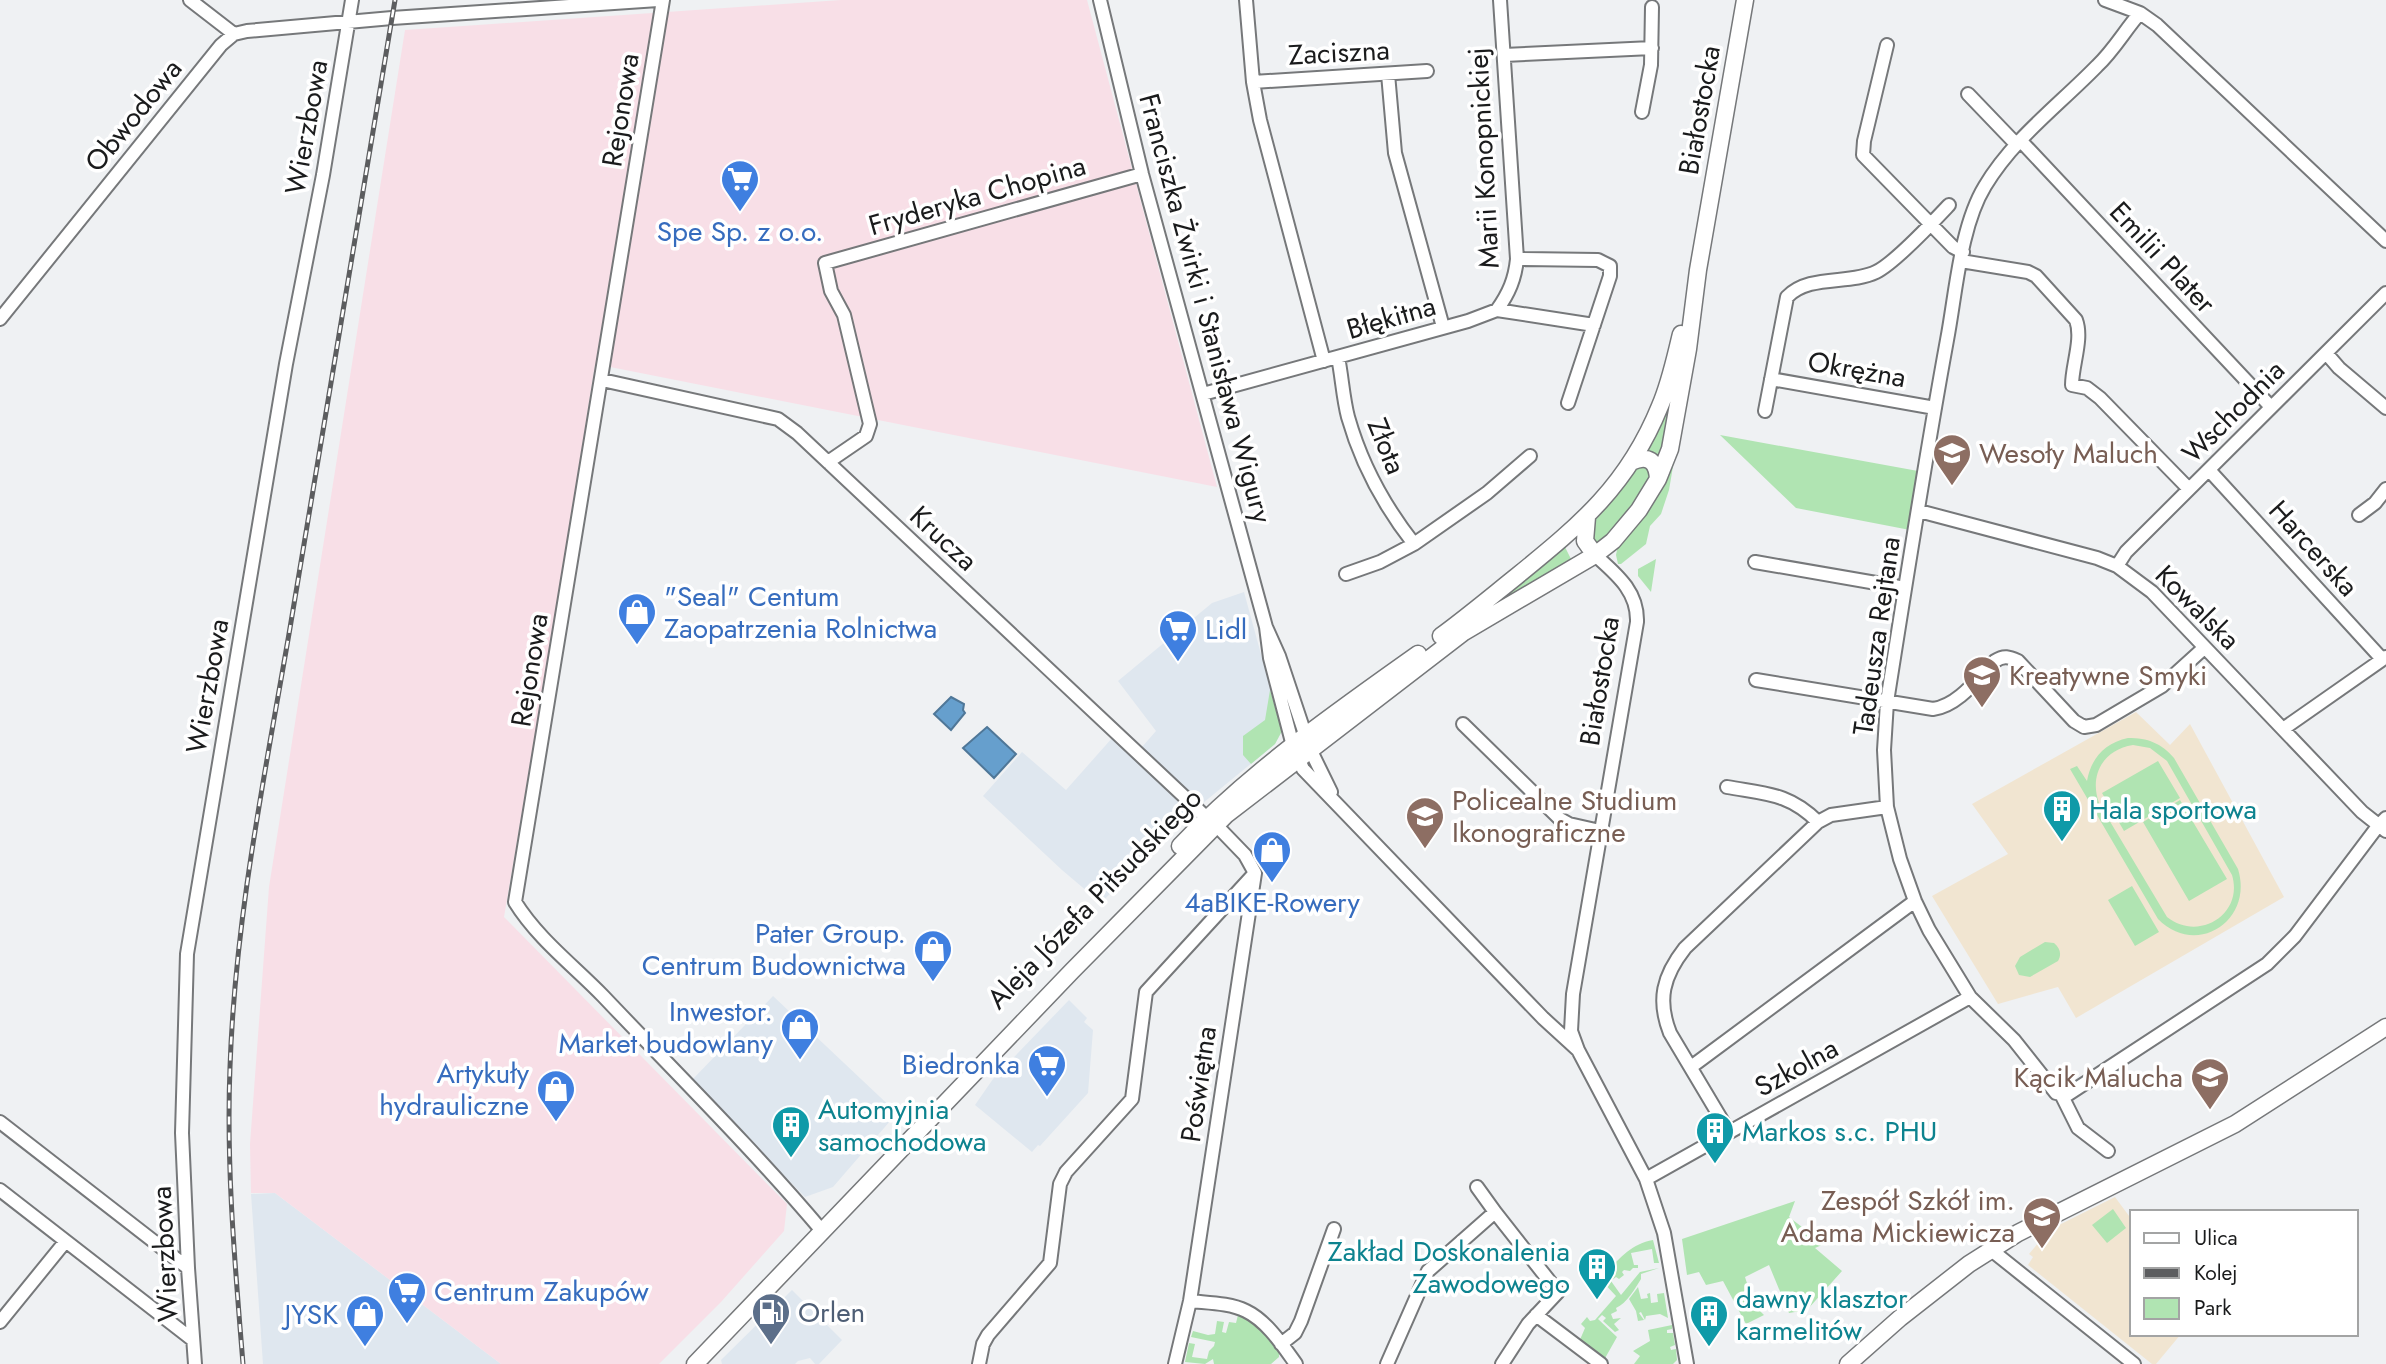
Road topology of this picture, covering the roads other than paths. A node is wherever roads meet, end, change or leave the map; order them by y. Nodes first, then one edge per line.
1 (190, 0) edge
2 (352, 0) edge
3 (660, 0) edge
4 (1100, 0) edge
5 (1246, 0) edge
6 (1500, 0) edge
7 (1745, 0) edge
8 (2105, 0) edge
9 (1652, 7) dead end
10 (2140, 13) junction
11 (349, 22) junction
12 (234, 34) junction
13 (1887, 45) dead end
14 (1652, 48) junction
15 (1504, 55) junction
16 (1427, 71) dead end
17 (1388, 74) junction
18 (1253, 82) junction
19 (1968, 94) dead end
20 (1643, 112) dead end
21 (2018, 142) junction
22 (1142, 174) junction
23 (1949, 205) dead end
24 (1930, 224) junction
25 (2386, 241) edge
26 (1962, 256) junction
27 (1517, 259) junction
28 (1698, 270) junction
29 (2386, 293) edge
30 (1497, 310) junction
31 (0, 319) edge
32 (1594, 326) junction
33 (1443, 327) junction
34 (2326, 354) junction
35 (1338, 357) junction
36 (1324, 361) junction
37 (1771, 379) junction
38 (601, 380) junction
39 (1203, 394) junction
40 (1568, 403) dead end
41 (2272, 407) junction
42 (1935, 408) junction
43 (2386, 408) edge
44 (1765, 411) dead end
45 (1530, 456) dead end
46 (828, 462) junction
47 (1631, 462) junction
48 (2209, 470) junction
49 (1658, 479) junction
50 (2189, 489) junction
51 (2386, 489) edge
52 (1919, 511) junction
53 (2359, 515) dead end
54 (1587, 517) junction
55 (1613, 541) junction
56 (1414, 544) junction
57 (1595, 555) junction
58 (1755, 562) dead end
59 (2117, 566) junction
60 (1346, 574) dead end
61 (1616, 574) junction
62 (1905, 588) junction
63 (2204, 648) junction
64 (2384, 658) edge
65 (1756, 680) dead end
66 (1887, 702) junction
67 (1463, 724) dead end
68 (2283, 729) junction
69 (1301, 747) junction
70 (1727, 787) dead end
71 (1886, 807) junction
72 (1211, 821) junction
73 (1818, 822) junction
74 (2383, 825) edge
75 (1600, 831) junction
76 (1255, 873) junction
77 (1915, 901) junction
78 (1970, 997) junction
79 (2386, 1027) edge
80 (1578, 1050) junction
81 (1692, 1067) junction
82 (2064, 1095) junction
83 (0, 1122) edge
84 (1729, 1132) junction
85 (2108, 1151) dead end
86 (1646, 1179) junction
87 (1477, 1187) dead end
88 (0, 1190) edge
89 (1495, 1212) junction
90 (819, 1228) junction
91 (1334, 1229) dead end
92 (65, 1242) junction
93 (1990, 1250) junction
94 (188, 1268) junction
95 (1190, 1301) junction
96 (1536, 1315) junction
97 (0, 1322) edge
98 (193, 1340) junction
99 (1281, 1344) junction
100 (690, 1362) edge
101 (195, 1364) edge
102 (979, 1364) edge
103 (1175, 1364) edge
104 (1296, 1364) edge
105 (1387, 1364) edge
106 (1502, 1364) edge
107 (1601, 1364) edge
108 (1687, 1364) edge
109 (1849, 1364) edge
110 (2133, 1364) edge

1 - 12 street
2 - 11 street, Wierzbowa
3 - 11 street
3 - 38 street, Rejonowa
4 - 22 street, Franciszka Żwirki i Stanisława Wigury
5 - 18 street
6 - 15 street, Marii Konopnickiej
7 - 28 main road, Białostocka
8 - 10 street
9 - 14 street
10 - 21 street, Tadeusza Rejtana
10 - 25 street
11 - 12 street
11 - 94 street, Wierzbowa
12 - 31 street, Obwodowa
13 - 24 street
14 - 15 street
14 - 20 street
15 - 27 street, Marii Konopnickiej
16 - 17 street, Zaciszna
17 - 18 street, Zaciszna
17 - 33 street
18 - 36 street
19 - 21 street, Emilii Plater
21 - 26 street, Tadeusza Rejtana
21 - 41 street, Emilii Plater
22 - 39 street, Franciszka Żwirki i Stanisława Wigury
22 - 46 street, Fryderyka Chopina
23 - 24 street, Okrężna
24 - 26 street
24 - 37 street, Okrężna
26 - 42 street, Tadeusza Rejtana
26 - 50 street
27 - 30 street, Marii Konopnickiej
27 - 32 street
28 - 47 main road, Białostocka
28 - 49 main road, Białostocka
29 - 34 street, Wschodnia
30 - 32 street, Błękitna
30 - 33 street, Błękitna
32 - 40 street
33 - 35 street, Błękitna
34 - 41 street, Wschodnia
34 - 43 street
35 - 36 street, Błękitna
35 - 56 street, Złota
36 - 39 street, Błękitna
37 - 42 street, Okrężna
37 - 44 street, Okrężna
38 - 46 street, Krucza
38 - 90 street, Rejonowa
39 - 69 street, Franciszka Żwirki i Stanisława Wigury
41 - 48 street, Wschodnia
42 - 52 street, Tadeusza Rejtana
45 - 56 street
46 - 72 street, Krucza
47 - 49 main road
47 - 54 main road, Białostocka
48 - 50 street, Wschodnia
48 - 64 street, Harcerska
49 - 55 main road, Białostocka
50 - 59 street, Wschodnia
51 - 53 street
52 - 59 street, Kowalska
52 - 62 street, Tadeusza Rejtana
54 - 57 main road
54 - 69 main road, Aleja Józefa Piłsudskiego
55 - 57 main road, Aleja Józefa Piłsudskiego
55 - 61 street, Białostocka
56 - 60 street
57 - 61 street, Białostocka
57 - 69 main road, Aleja Józefa Piłsudskiego
58 - 62 street
59 - 63 street, Kowalska
61 - 75 street, Białostocka
62 - 66 street, Tadeusza Rejtana
63 - 66 street
63 - 68 street, Kowalska
64 - 68 street
65 - 66 street
66 - 71 street, Tadeusza Rejtana
67 - 75 street
68 - 74 street, Kowalska
69 - 72 main road, Aleja Józefa Piłsudskiego
69 - 80 street, Franciszka Żwirki i Stanisława Wigury
70 - 73 street
71 - 73 street
71 - 77 street, Tadeusza Rejtana
72 - 76 street
72 - 90 main road, Aleja Józefa Piłsudskiego
73 - 81 street
74 - 82 street
75 - 80 street, Białostocka
76 - 95 street, Poświętna
76 - 102 street
77 - 78 street, Tadeusza Rejtana
77 - 81 street
78 - 82 street, Tadeusza Rejtana
78 - 84 street, Szkolna
79 - 93 main road
80 - 86 street, Franciszka Żwirki i Stanisława Wigury
81 - 84 street
82 - 85 street, Tadeusza Rejtana
83 - 94 street
84 - 86 street, Szkolna
86 - 108 street, Franciszka Żwirki i Stanisława Wigury
87 - 89 street
88 - 92 street
89 - 96 street
89 - 105 street
90 - 100 main road, Aleja Józefa Piłsudskiego
91 - 99 street
92 - 97 street
92 - 98 street
93 - 109 main road
93 - 110 street
94 - 98 street, Wierzbowa
95 - 99 street
95 - 103 street, Poświętna
96 - 106 street
96 - 107 street
98 - 101 street, Wierzbowa
99 - 104 street

